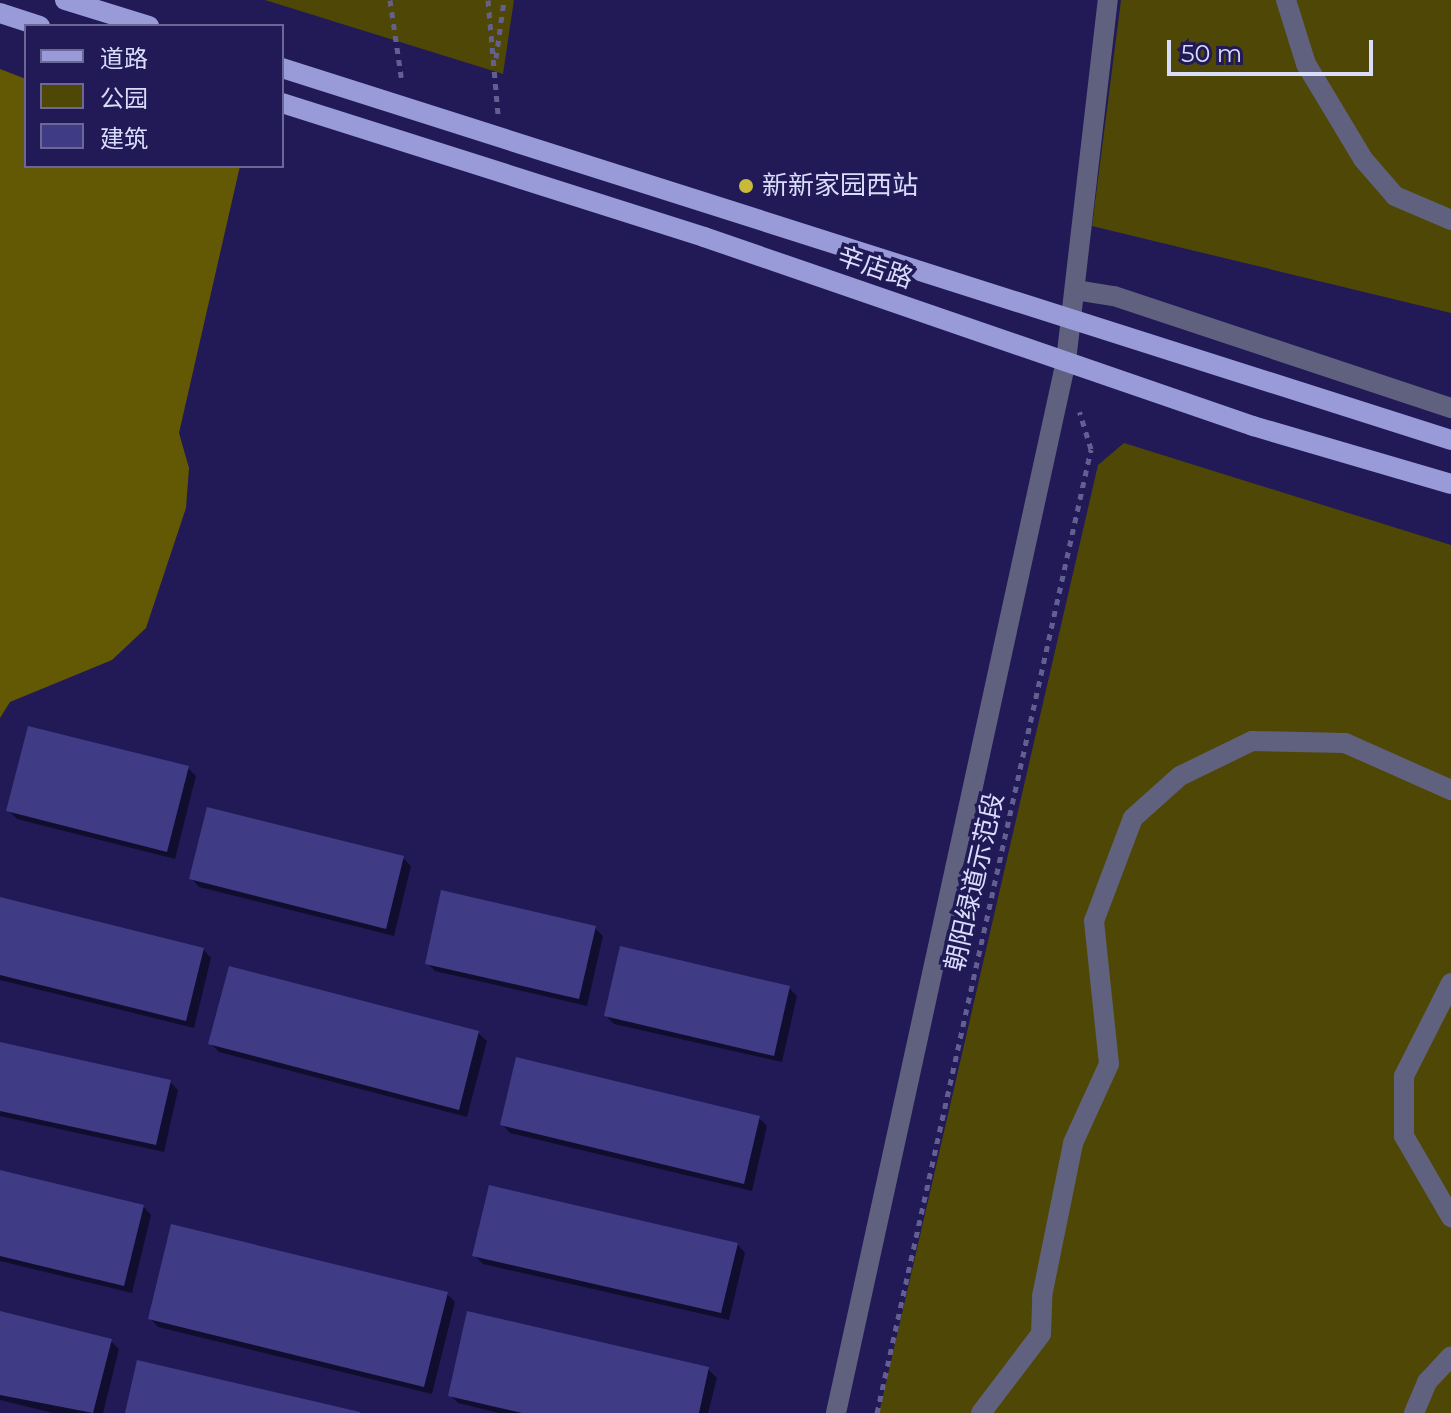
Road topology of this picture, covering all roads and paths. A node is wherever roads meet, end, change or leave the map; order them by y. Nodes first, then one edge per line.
1 (65, 0) edge
2 (390, 0) edge
3 (488, 0) edge
4 (504, 0) edge
5 (1108, 0) edge
6 (1286, 0) edge
7 (0, 13) edge
8 (34, 24) edge
9 (143, 24) edge
10 (284, 69) edge
11 (494, 71) junction
12 (284, 104) edge
13 (405, 106) junction
14 (501, 136) junction
15 (1451, 220) edge
16 (1075, 290) junction
17 (1071, 320) junction
18 (1066, 361) junction
19 (1079, 405) dead end
20 (1451, 408) edge
21 (1451, 440) edge
22 (1451, 484) edge
23 (1451, 790) edge
24 (1451, 983) edge
25 (1451, 1217) edge
26 (1451, 1356) edge
27 (836, 1413) edge
28 (877, 1413) edge
29 (981, 1413) edge
30 (1414, 1413) edge

1 - 9 main road
2 - 13 path
3 - 11 path
4 - 11 path
5 - 16 street
6 - 15 street
7 - 8 main road
10 - 13 main road, 辛店路
11 - 14 path
12 - 18 main road, 辛店路
13 - 14 main road, 辛店路
14 - 17 main road, 辛店路
16 - 17 street
16 - 20 street
17 - 18 street
17 - 21 main road, 辛店路
18 - 22 main road, 辛店路
18 - 27 street
19 - 28 path, 朝阳绿道示范段
23 - 29 street
24 - 25 street
26 - 30 street

